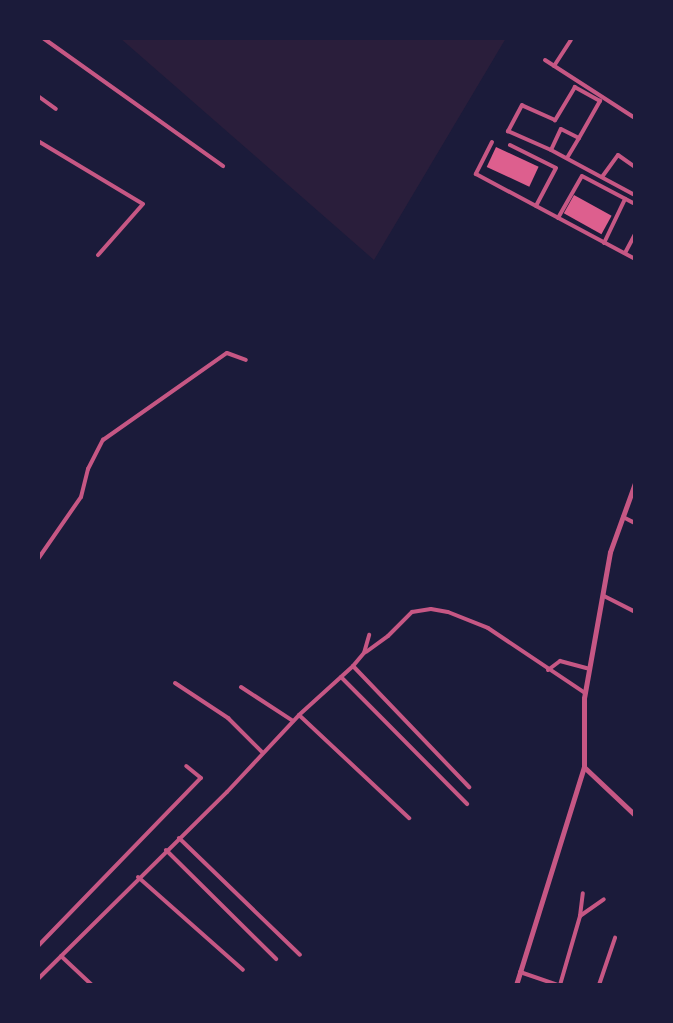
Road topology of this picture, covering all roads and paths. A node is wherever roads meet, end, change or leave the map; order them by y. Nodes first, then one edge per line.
1 (43, 38) edge
2 (571, 40) dead end
3 (545, 60) dead end
4 (554, 66) junction
5 (38, 96) edge
6 (56, 109) dead end
7 (635, 118) edge
8 (579, 138) junction
9 (38, 141) edge
10 (492, 142) dead end
11 (510, 145) dead end
12 (551, 150) junction
13 (567, 158) junction
14 (223, 166) dead end
15 (635, 167) edge
16 (602, 177) junction
17 (635, 195) edge
18 (625, 199) junction
19 (635, 204) edge
20 (536, 206) junction
21 (558, 218) junction
22 (635, 234) edge
23 (604, 243) junction
24 (624, 253) junction
25 (98, 255) dead end
26 (635, 259) edge
27 (246, 360) dead end
28 (635, 483) edge
29 (621, 516) junction
30 (635, 523) edge
31 (38, 559) edge
32 (604, 596) junction
33 (635, 612) edge
34 (369, 635) dead end
35 (364, 653) junction
36 (353, 666) junction
37 (589, 669) junction
38 (548, 670) junction
39 (341, 677) junction
40 (175, 683) dead end
41 (241, 687) dead end
42 (585, 693) junction
43 (299, 715) junction
44 (293, 721) junction
45 (263, 753) junction
46 (186, 766) dead end
47 (584, 767) junction
48 (469, 787) dead end
49 (467, 804) dead end
50 (635, 815) edge
51 (409, 818) dead end
52 (179, 838) junction
53 (166, 850) junction
54 (138, 877) junction
55 (583, 893) dead end
56 (604, 899) dead end
57 (580, 916) junction
58 (615, 938) dead end
59 (38, 946) edge
60 (300, 955) dead end
61 (61, 956) junction
62 (276, 959) dead end
63 (243, 970) dead end
64 (520, 972) junction
65 (38, 979) edge
66 (92, 985) edge
67 (516, 985) edge
68 (559, 985) edge
69 (599, 985) edge

1 - 14 street
2 - 4 street
3 - 4 street
4 - 7 street
5 - 6 street
8 - 12 street
8 - 12 street
8 - 13 street
9 - 25 street
10 - 20 street
11 - 20 street
12 - 13 street
13 - 16 street
15 - 16 street
16 - 17 street
18 - 19 street
18 - 21 street
18 - 23 street
20 - 21 street
21 - 23 street
22 - 24 street
23 - 24 street
24 - 26 street
27 - 31 street
28 - 29 street
29 - 30 street
29 - 32 street
32 - 33 street
32 - 37 street
34 - 35 street
35 - 36 street
35 - 38 street
36 - 39 street
36 - 48 street
37 - 38 street
37 - 42 street
38 - 42 street
39 - 43 street
39 - 49 street
40 - 45 street
41 - 44 street
42 - 47 street
43 - 44 street
43 - 51 street
44 - 45 street
45 - 52 street
46 - 59 street
47 - 50 street
47 - 64 street
52 - 53 street
52 - 60 street
53 - 54 street
53 - 62 street
54 - 61 street
54 - 63 street
55 - 57 street
56 - 57 street
57 - 68 street
58 - 69 street
61 - 65 street
61 - 66 street
64 - 67 street
64 - 68 street

